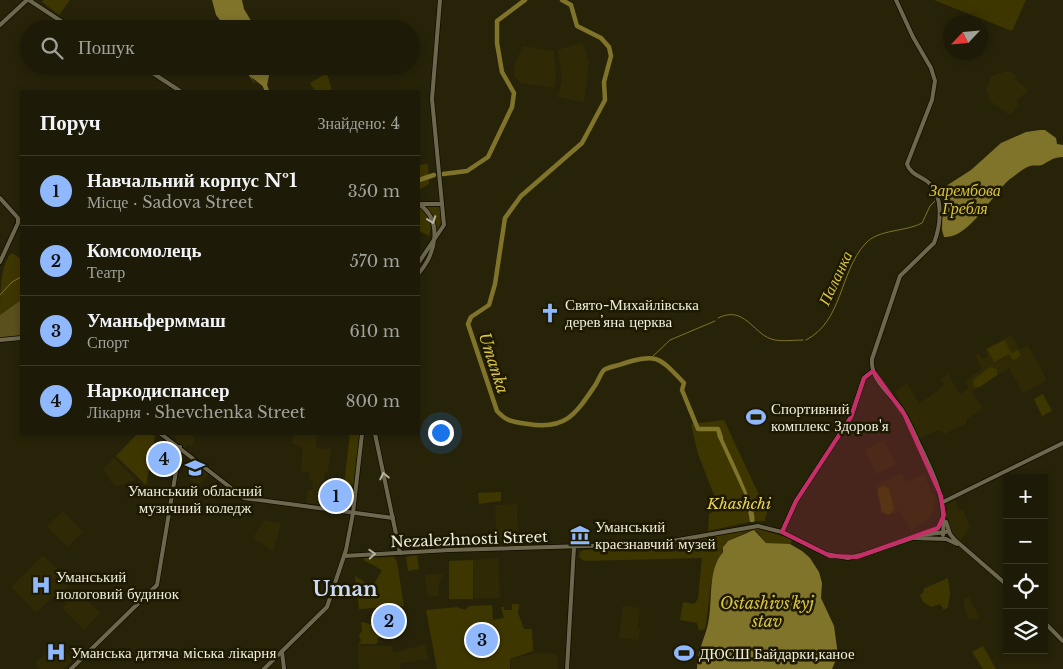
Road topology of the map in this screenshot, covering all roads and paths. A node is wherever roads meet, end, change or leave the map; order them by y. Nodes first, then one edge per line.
1 (28, 0) edge
2 (440, 0) edge
3 (896, 0) edge
4 (58, 20) edge
5 (0, 25) edge
6 (156, 75) edge
7 (178, 90) edge
8 (0, 198) edge
9 (420, 204) edge
10 (442, 204) junction
11 (420, 205) edge
12 (434, 241) junction
13 (420, 261) edge
14 (0, 262) edge
15 (420, 262) edge
16 (425, 265) junction
17 (420, 272) edge
18 (20, 338) edge
19 (0, 340) edge
20 (873, 371) junction
21 (162, 435) edge
22 (362, 435) edge
23 (375, 435) edge
24 (1063, 443) edge
25 (180, 447) junction
26 (943, 502) junction
27 (353, 513) junction
28 (944, 515) junction
29 (392, 518) junction
30 (782, 532) junction
31 (926, 534) junction
32 (946, 534) junction
33 (913, 538) junction
34 (929, 539) junction
35 (960, 545) junction
36 (574, 547) junction
37 (400, 553) junction
38 (344, 556) junction
39 (1003, 581) edge
40 (1048, 626) edge
41 (1063, 641) edge
42 (282, 652) junction
43 (71, 669) edge
44 (264, 669) edge
45 (284, 669) edge
46 (567, 669) edge

1 - 4 main road
1 - 5 main road
2 - 10 main road
3 - 20 main road
6 - 7 main road
8 - 14 main road
9 - 10 main road
10 - 12 main road
11 -> 12 main road
12 - 13 main road
12 - 16 main road
15 - 16 main road
16 - 17 main road
18 - 19 main road
20 - 26 main road
20 - 30 main road
21 - 25 main road
22 - 27 main road
29 -> 23 main road
24 - 26 main road
25 - 27 main road
25 - 43 main road
26 - 28 main road
27 - 29 main road
27 - 38 main road
28 - 31 main road
28 - 32 main road
29 - 37 main road
30 - 33 main road, Nezalezhnosti Street
30 - 36 main road, Nezalezhnosti Street
31 - 32 main road, Nezalezhnosti Street
31 - 33 main road, Nezalezhnosti Street
32 - 34 main road, Nezalezhnosti Street
32 - 35 main road, Nezalezhnosti Street
33 - 34 main road, Nezalezhnosti Street
34 - 35 main road, Nezalezhnosti Street
35 - 39 main road, Nezalezhnosti Street
36 - 37 main road, Nezalezhnosti Street
36 - 46 main road
38 -> 37 main road, Nezalezhnosti Street
38 - 42 main road
40 - 41 main road
42 - 44 main road
42 - 45 main road

